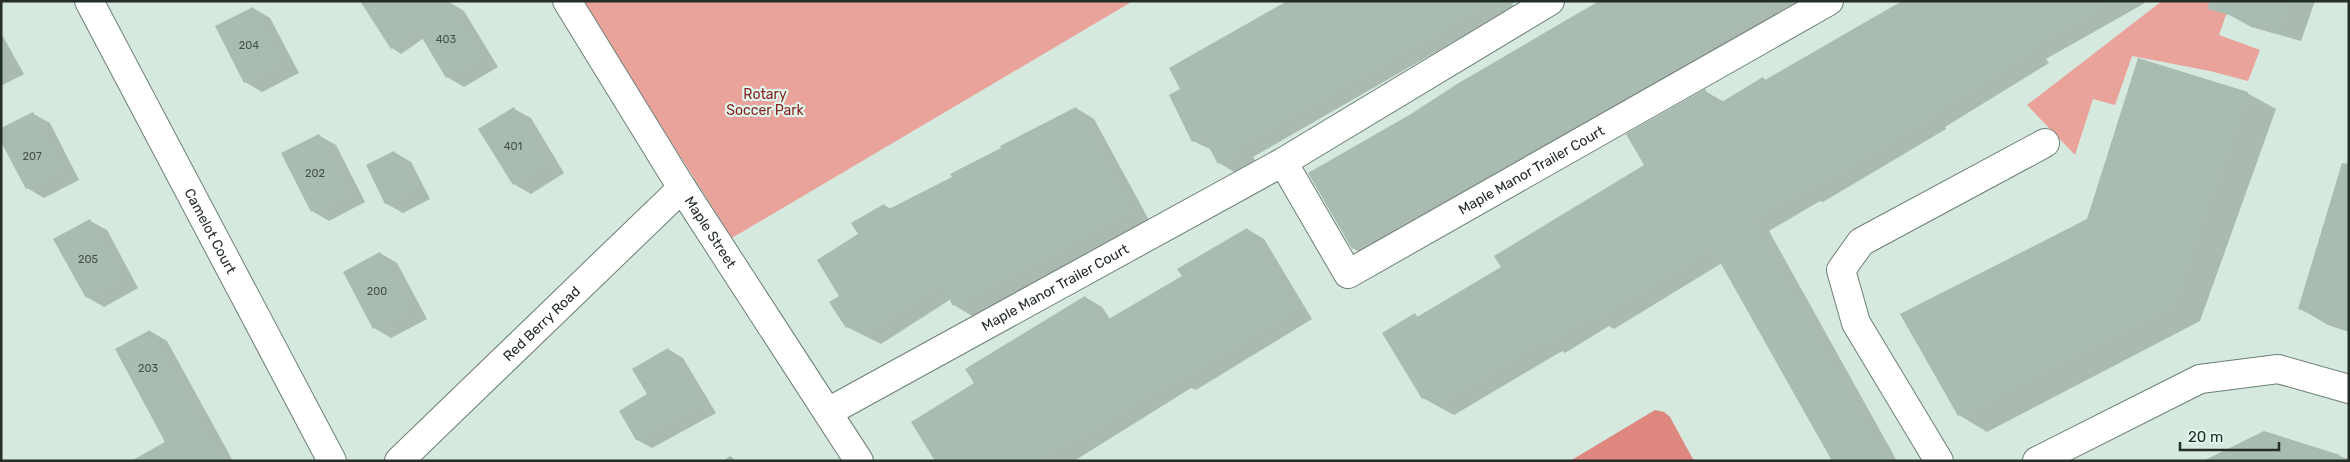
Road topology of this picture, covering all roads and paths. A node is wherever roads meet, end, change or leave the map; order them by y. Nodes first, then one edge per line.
1 (89, 1) edge
2 (567, 1) edge
3 (1550, 1) edge
4 (1829, 1) edge
5 (2045, 143) dead end
6 (1283, 162) junction
7 (682, 188) junction
8 (2349, 390) edge
9 (828, 412) junction
10 (332, 461) edge
11 (399, 461) edge
12 (859, 461) edge
13 (1939, 461) edge
14 (2037, 461) edge

1 - 10 street, Camelot Court
2 - 7 street, Maple Street
3 - 6 street, Maple Manor Trailer Court
4 - 6 street, Maple Manor Trailer Court
5 - 13 street
6 - 9 street, Maple Manor Trailer Court
7 - 9 street, Maple Street
7 - 11 street, Red Berry Road
8 - 14 street
9 - 12 street, Maple Street

